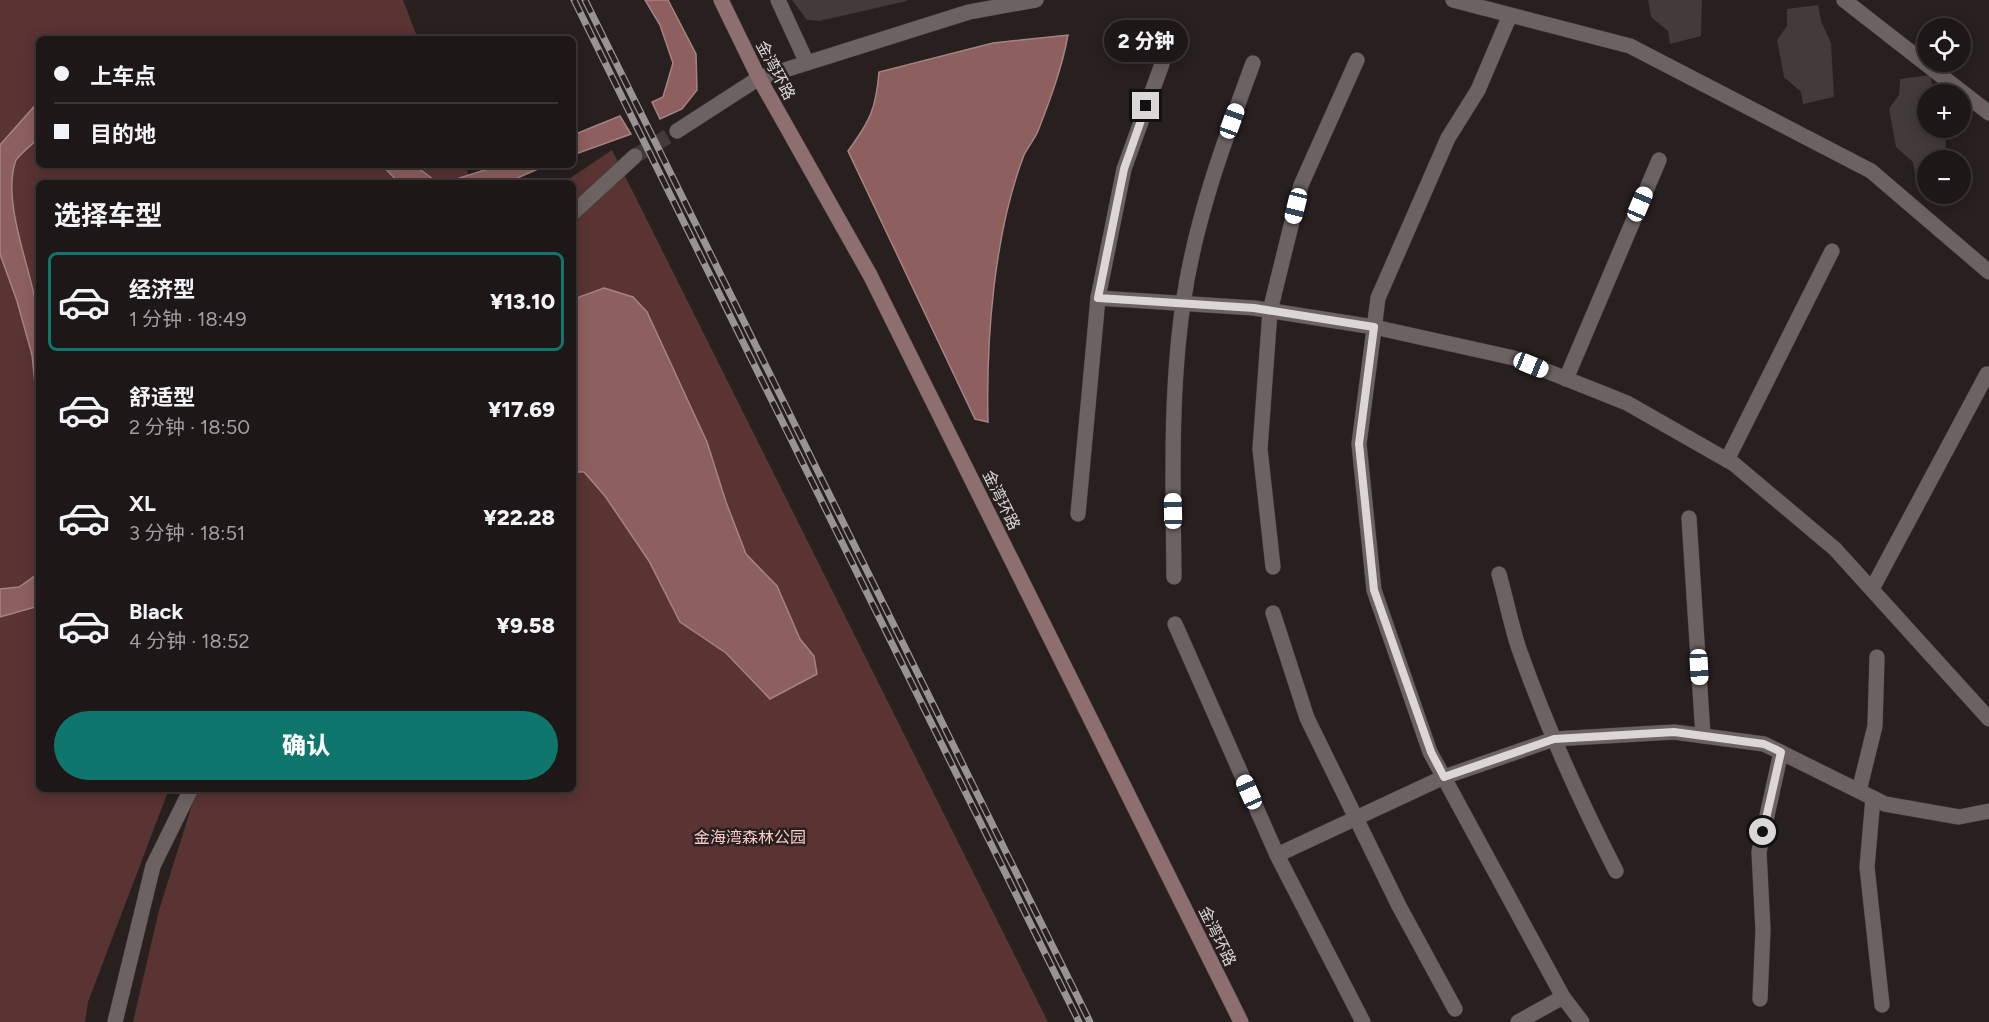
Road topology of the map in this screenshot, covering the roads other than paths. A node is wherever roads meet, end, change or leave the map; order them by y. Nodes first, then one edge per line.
1 (721, 0) edge
2 (778, 0) edge
3 (1036, 0) edge
4 (1453, 0) edge
5 (1844, 0) edge
6 (990, 4) edge
7 (1510, 15) junction
8 (1357, 60) dead end
9 (807, 63) junction
10 (1253, 63) dead end
11 (1162, 64) dead end
12 (759, 78) junction
13 (1989, 113) edge
14 (677, 131) tunnel mouth
15 (635, 156) tunnel mouth
16 (1659, 160) dead end
17 (576, 210) edge
18 (1832, 251) dead end
19 (1989, 272) edge
20 (1098, 298) junction
21 (1183, 303) junction
22 (1270, 311) junction
23 (1374, 327) junction
24 (1987, 374) dead end
25 (1566, 379) junction
26 (1727, 460) junction
27 (1078, 514) dead end
28 (1689, 518) dead end
29 (1273, 567) dead end
30 (1499, 574) dead end
31 (1174, 577) dead end
32 (1872, 589) junction
33 (1273, 613) dead end
34 (1175, 624) dead end
35 (1877, 657) dead end
36 (1989, 719) edge
37 (1703, 736) junction
38 (1554, 739) junction
39 (1781, 752) junction
40 (1444, 777) junction
41 (1858, 791) junction
42 (190, 792) edge
43 (1874, 798) junction
44 (1989, 811) edge
45 (1355, 819) junction
46 (1277, 855) junction
47 (1616, 871) dead end
48 (1563, 997) junction
49 (1760, 999) dead end
50 (1882, 1005) dead end
51 (1455, 1009) dead end
52 (115, 1022) edge
53 (1240, 1022) edge
54 (1363, 1022) edge
55 (1518, 1022) edge
56 (1582, 1022) edge

1 - 12 main road, 金湾环路
2 - 9 street
3 - 6 street
4 - 7 street
5 - 13 street
6 - 9 street
7 - 19 street
7 - 23 street
8 - 22 street
9 - 12 street
10 - 21 street
11 - 20 street
12 - 14 street
12 - 53 main road, 金湾环路
15 - 17 street
16 - 25 street
18 - 26 street
20 - 21 street
20 - 27 street
21 - 22 street
21 - 31 street
22 - 23 street
22 - 29 street
23 - 25 street
23 - 40 street
24 - 32 street
25 - 26 street
26 - 32 street
28 - 37 street
30 - 38 street
32 - 36 street
33 - 45 street
34 - 46 street
35 - 41 street
37 - 38 street
37 - 39 street
38 - 40 street
38 - 47 street
39 - 41 street
39 - 49 street
40 - 45 street
40 - 48 street
41 - 43 street
42 - 52 street
43 - 44 street
43 - 50 street
45 - 46 street
45 - 51 street
46 - 54 street
48 - 55 street
48 - 56 street

